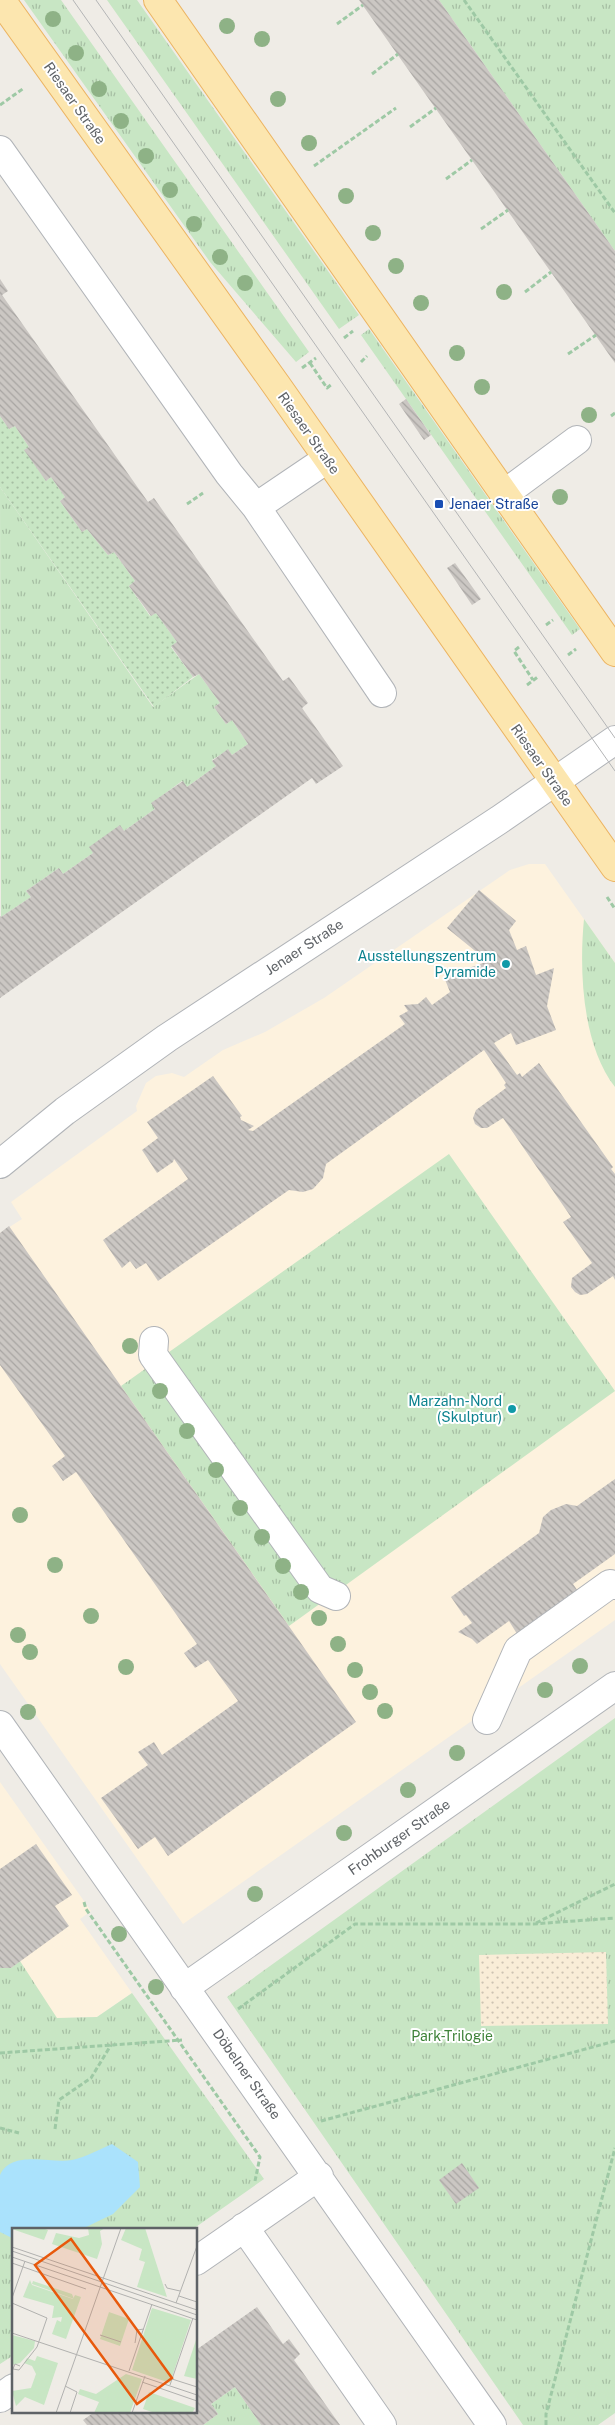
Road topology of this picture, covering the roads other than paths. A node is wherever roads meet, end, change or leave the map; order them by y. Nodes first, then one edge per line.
1 (1, 0) edge
2 (158, 0) edge
3 (0, 150) edge
4 (577, 440) dead end
5 (327, 459) junction
6 (504, 494) junction
7 (256, 507) junction
8 (615, 652) edge
9 (382, 692) dead end
10 (615, 740) edge
11 (554, 782) junction
12 (615, 868) edge
13 (0, 1164) edge
14 (154, 1341) dead end
15 (615, 1585) edge
16 (336, 1596) dead end
17 (615, 1686) edge
18 (487, 1720) dead end
19 (0, 1725) edge
20 (184, 1988) junction
21 (319, 2176) junction
22 (244, 2227) junction
23 (198, 2260) edge
24 (12, 2389) edge
25 (0, 2398) edge
26 (382, 2425) edge
27 (492, 2425) edge

1 - 5 main road, Riesaer Straße
2 - 6 main road
3 - 7 street
4 - 6 street
5 - 7 street
5 - 11 main road, Riesaer Straße
6 - 8 main road
7 - 9 street
10 - 11 street, Jenaer Straße
11 - 12 main road, Riesaer Straße
11 - 13 street, Jenaer Straße
14 - 16 street
15 - 18 street
17 - 20 street, Frohburger Straße
19 - 20 street, Döbelner Straße
20 - 21 street, Döbelner Straße
21 - 22 street
21 - 27 street, Döbelner Straße
22 - 23 street
22 - 26 street
24 - 25 street

